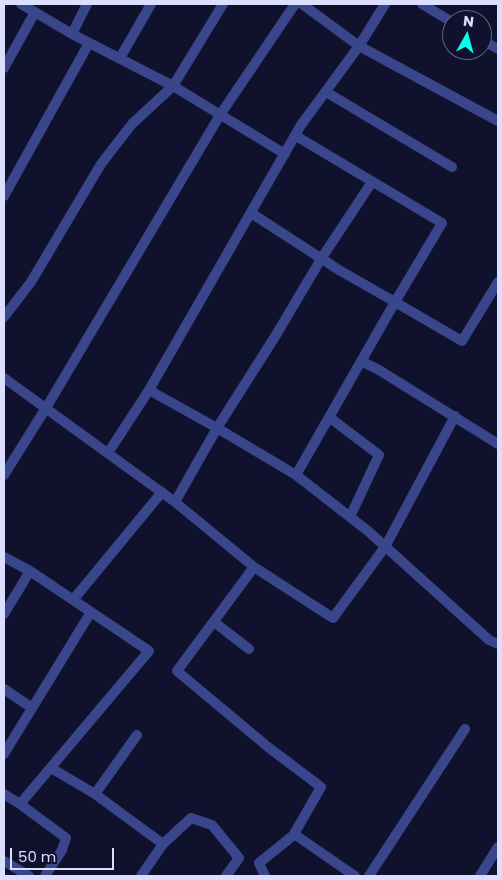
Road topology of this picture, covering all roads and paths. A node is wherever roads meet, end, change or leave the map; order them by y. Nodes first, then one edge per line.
1 (21, 4) edge
2 (87, 4) edge
3 (151, 4) edge
4 (223, 4) edge
5 (295, 4) edge
6 (302, 4) edge
7 (385, 4) edge
8 (422, 4) edge
9 (35, 12) junction
10 (442, 16) edge
11 (72, 34) junction
12 (89, 43) junction
13 (359, 46) junction
14 (120, 58) junction
15 (4, 68) edge
16 (173, 86) junction
17 (326, 92) junction
18 (220, 115) junction
19 (498, 120) edge
20 (296, 136) junction
21 (285, 154) junction
22 (452, 167) dead end
23 (372, 182) junction
24 (4, 196) edge
25 (251, 214) junction
26 (322, 259) junction
27 (498, 282) edge
28 (395, 302) junction
29 (4, 317) edge
30 (361, 361) junction
31 (4, 378) edge
32 (149, 390) junction
33 (46, 408) junction
34 (455, 416) junction
35 (329, 417) junction
36 (217, 428) junction
37 (497, 440) edge
38 (108, 453) junction
39 (4, 475) edge
40 (296, 475) junction
41 (162, 492) junction
42 (175, 502) junction
43 (350, 517) junction
44 (385, 547) junction
45 (4, 557) edge
46 (254, 567) junction
47 (30, 571) junction
48 (74, 600) junction
49 (91, 612) junction
50 (4, 614) edge
51 (214, 622) junction
52 (498, 644) edge
53 (249, 649) dead end
54 (4, 689) edge
55 (32, 708) junction
56 (466, 729) dead end
57 (137, 735) dead end
58 (4, 754) edge
59 (50, 768) junction
60 (4, 794) edge
61 (95, 794) junction
62 (20, 804) junction
63 (295, 834) junction
64 (163, 844) junction
65 (498, 847) edge
66 (4, 861) edge
67 (29, 876) edge
68 (45, 876) edge
69 (141, 876) edge
70 (226, 876) edge
71 (265, 876) edge
72 (355, 876) edge
73 (369, 876) edge
74 (480, 876) edge

1 - 9 street
2 - 11 street
3 - 14 street
4 - 16 street
5 - 18 street
6 - 13 street
7 - 13 street
8 - 10 street
9 - 11 street
9 - 15 street
11 - 12 street
12 - 14 street
12 - 24 street
13 - 17 street
13 - 19 street
14 - 16 street
16 - 18 street
16 - 29 street
17 - 20 street
17 - 22 street
18 - 21 street
18 - 33 street
20 - 21 street
20 - 23 street
21 - 25 street
23 - 26 street
23 - 28 street
25 - 26 street
25 - 32 street
26 - 28 street
26 - 36 street
27 - 28 street
28 - 30 street
30 - 34 street
30 - 35 street
31 - 33 street
32 - 36 street
32 - 38 street
33 - 38 street
33 - 39 street
34 - 37 street
34 - 44 street
35 - 40 street
35 - 43 street
36 - 40 street
36 - 42 street
38 - 41 street
40 - 43 street
41 - 42 street
41 - 48 street
42 - 46 street
43 - 44 street
44 - 46 street
44 - 52 street
45 - 47 street
46 - 51 street
47 - 48 street
47 - 50 street
48 - 49 street
49 - 55 street
49 - 59 street
51 - 53 street
51 - 63 street
54 - 55 street
55 - 58 street
56 - 73 street
57 - 61 street
59 - 61 street
59 - 62 street
60 - 62 street
61 - 64 street
62 - 68 street
63 - 71 street
63 - 72 street
64 - 69 street
64 - 70 street
65 - 74 street
66 - 67 street

